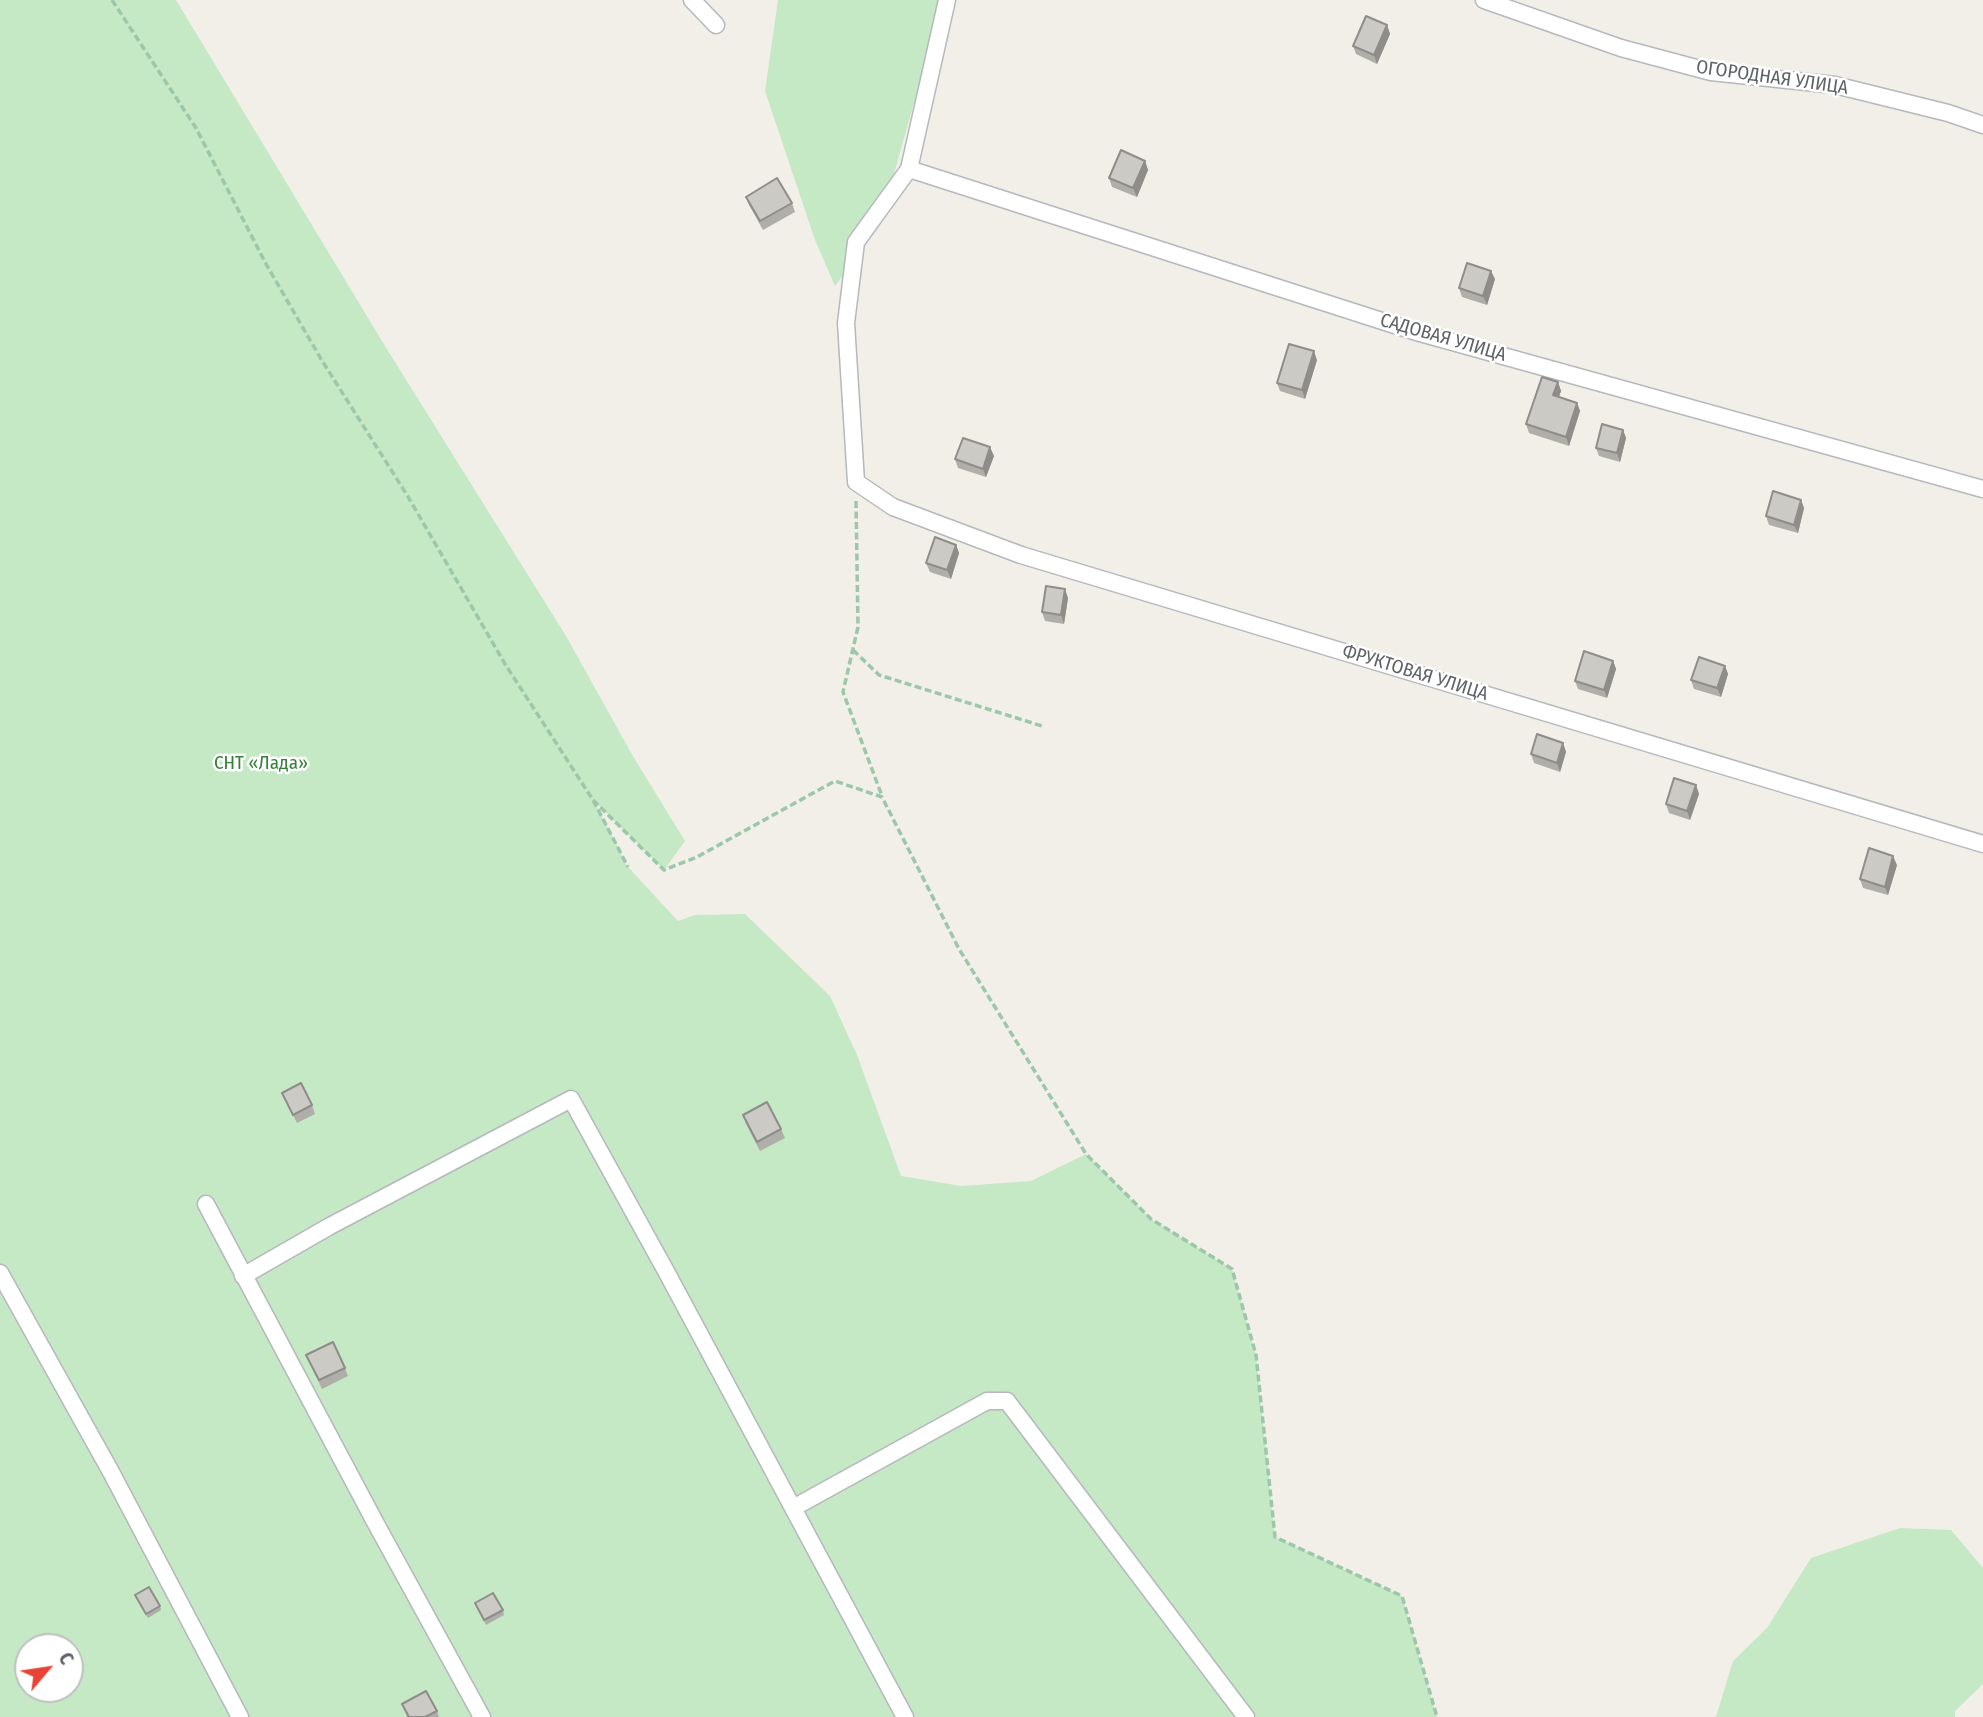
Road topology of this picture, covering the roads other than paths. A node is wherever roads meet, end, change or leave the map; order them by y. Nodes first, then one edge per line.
1 (692, 0) edge
2 (947, 0) edge
3 (1484, 0) edge
4 (716, 25) dead end
5 (1983, 125) edge
6 (909, 169) junction
7 (1983, 489) edge
8 (1983, 844) edge
9 (206, 1205) dead end
10 (0, 1273) edge
11 (243, 1276) junction
12 (793, 1508) junction
13 (240, 1717) edge
14 (482, 1717) edge
15 (905, 1717) edge
16 (1246, 1717) edge

1 - 4 street
2 - 6 street
3 - 5 street, ОГОРОДНАЯ УЛИЦА
6 - 7 street, САДОВАЯ УЛИЦА
6 - 8 street, ФРУКТОВАЯ УЛИЦА
9 - 11 street
10 - 13 street
11 - 12 street
11 - 14 street
12 - 15 street
12 - 16 street

